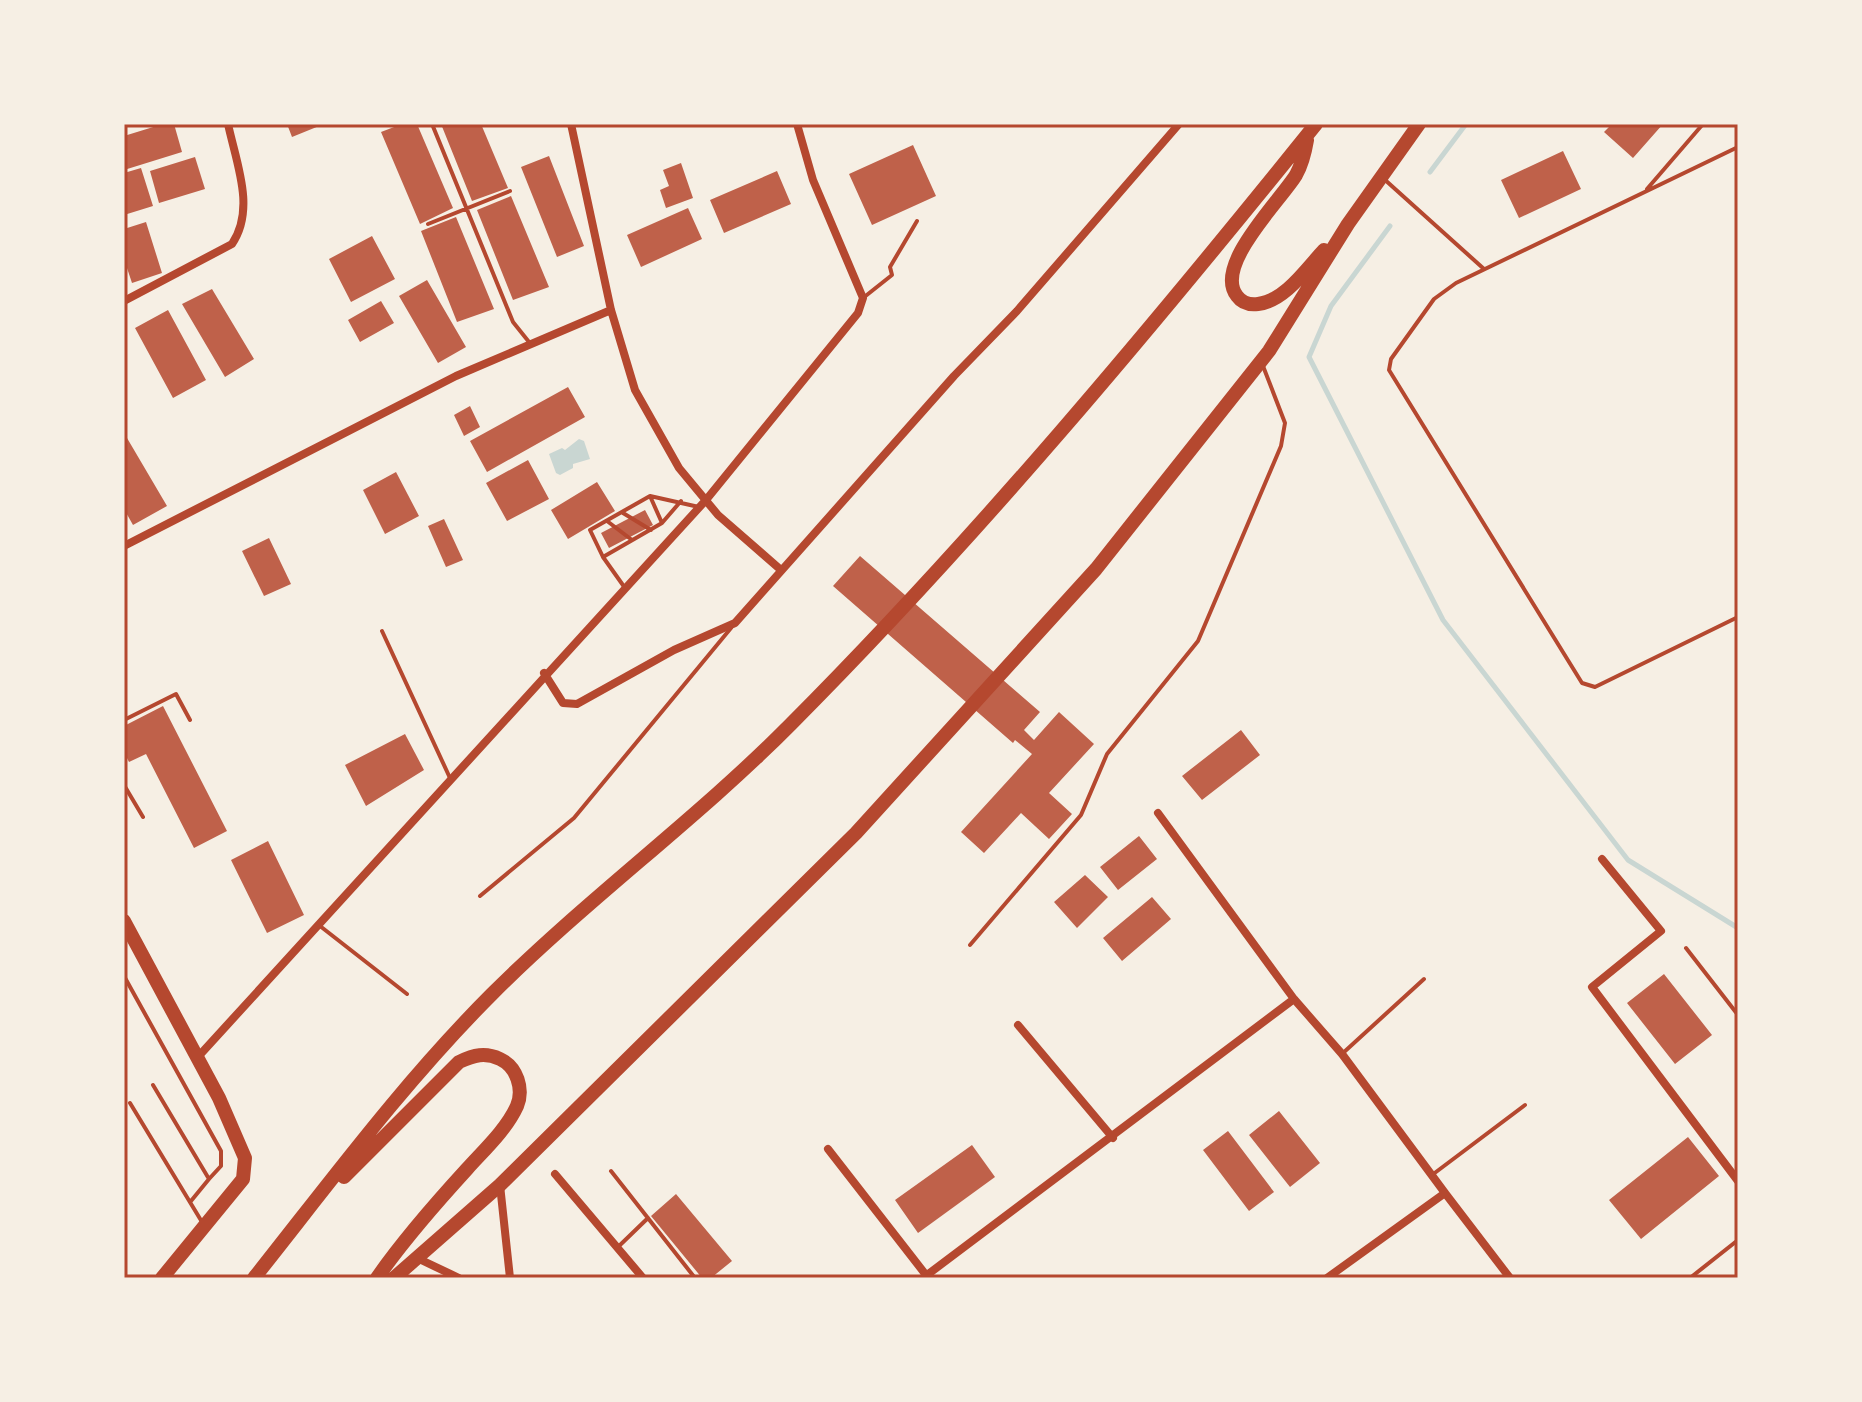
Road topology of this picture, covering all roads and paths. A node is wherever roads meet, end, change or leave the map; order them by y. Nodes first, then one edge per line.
1 (228, 124) edge
2 (432, 124) edge
3 (571, 124) edge
4 (797, 124) edge
5 (1179, 124) edge
6 (1419, 124) edge
7 (1703, 124) edge
8 (1312, 130) edge
9 (1738, 147) edge
10 (1382, 177) junction
11 (510, 191) dead end
12 (1646, 191) junction
13 (467, 209) junction
14 (917, 221) dead end
15 (428, 224) dead end
16 (1348, 224) junction
17 (1484, 269) junction
18 (863, 298) junction
19 (124, 301) edge
20 (611, 310) junction
21 (531, 344) junction
22 (1261, 360) junction
23 (650, 496) junction
24 (681, 501) junction
25 (702, 503) junction
26 (623, 513) junction
27 (607, 521) junction
28 (662, 523) junction
29 (651, 530) junction
30 (632, 540) junction
31 (124, 546) edge
32 (603, 557) junction
33 (781, 570) junction
34 (625, 588) junction
35 (1738, 617) edge
36 (735, 623) junction
37 (382, 631) dead end
38 (544, 673) junction
39 (124, 720) edge
40 (190, 720) dead end
41 (451, 780) junction
42 (124, 785) edge
43 (1158, 813) dead end
44 (143, 817) dead end
45 (1602, 859) dead end
46 (480, 896) dead end
47 (124, 921) edge
48 (318, 925) junction
49 (970, 945) dead end
50 (1686, 948) dead end
51 (124, 976) edge
52 (1424, 979) dead end
53 (407, 994) dead end
54 (1294, 999) junction
55 (1738, 1015) edge
56 (1018, 1025) dead end
57 (1342, 1054) junction
58 (197, 1058) junction
59 (153, 1085) dead end
60 (130, 1103) dead end
61 (1525, 1105) dead end
62 (1113, 1138) junction
63 (828, 1149) dead end
64 (611, 1171) dead end
65 (555, 1174) dead end
66 (1432, 1175) junction
67 (209, 1179) junction
68 (1738, 1181) edge
69 (500, 1185) junction
70 (1445, 1193) junction
71 (191, 1201) junction
72 (302, 1217) junction
73 (648, 1218) junction
74 (205, 1227) junction
75 (1738, 1240) edge
76 (619, 1246) junction
77 (417, 1258) junction
78 (925, 1277) edge
79 (162, 1278) edge
80 (254, 1278) edge
81 (377, 1278) edge
82 (394, 1278) edge
83 (459, 1278) edge
84 (510, 1278) edge
85 (643, 1278) edge
86 (695, 1278) edge
87 (1327, 1278) edge
88 (1510, 1278) edge
89 (1690, 1278) edge

1 - 19 street
2 - 13 lane
3 - 20 street
4 - 18 street
5 - 33 street
6 - 10 main road
7 - 12 lane
8 - 16 main road
8 - 72 main road
9 - 12 lane
10 - 16 main road
10 - 17 lane
11 - 13 lane
12 - 17 lane
13 - 15 lane
13 - 21 lane
14 - 18 lane
16 - 22 main road
17 - 35 lane
18 - 25 street
20 - 21 street
20 - 25 street
21 - 31 street
22 - 49 lane
22 - 69 main road
23 - 24 lane
23 - 26 lane
23 - 28 lane
24 - 25 lane
24 - 28 lane
25 - 33 street
25 - 34 street
26 - 27 lane
26 - 29 lane
27 - 30 lane
27 - 32 lane
28 - 29 lane
29 - 30 lane
30 - 32 lane
32 - 34 lane
33 - 36 street
34 - 38 street
36 - 38 street
36 - 46 lane
37 - 41 lane
38 - 41 street
39 - 40 lane
41 - 48 street
42 - 44 lane
43 - 54 street
45 - 68 street
47 - 58 main road
48 - 53 lane
48 - 58 street
50 - 55 lane
51 - 67 lane
52 - 57 lane
54 - 57 street
54 - 62 street
56 - 62 street
57 - 66 street
58 - 74 main road
59 - 67 lane
60 - 71 lane
61 - 66 lane
62 - 78 street
63 - 78 street
64 - 73 lane
65 - 76 street
66 - 70 street
67 - 71 lane
69 - 77 main road
69 - 84 street
70 - 87 street
70 - 88 street
71 - 74 lane
72 - 80 main road
72 - 81 main road
73 - 76 lane
73 - 86 lane
74 - 79 main road
75 - 89 lane
76 - 85 street
77 - 82 main road
77 - 83 street

